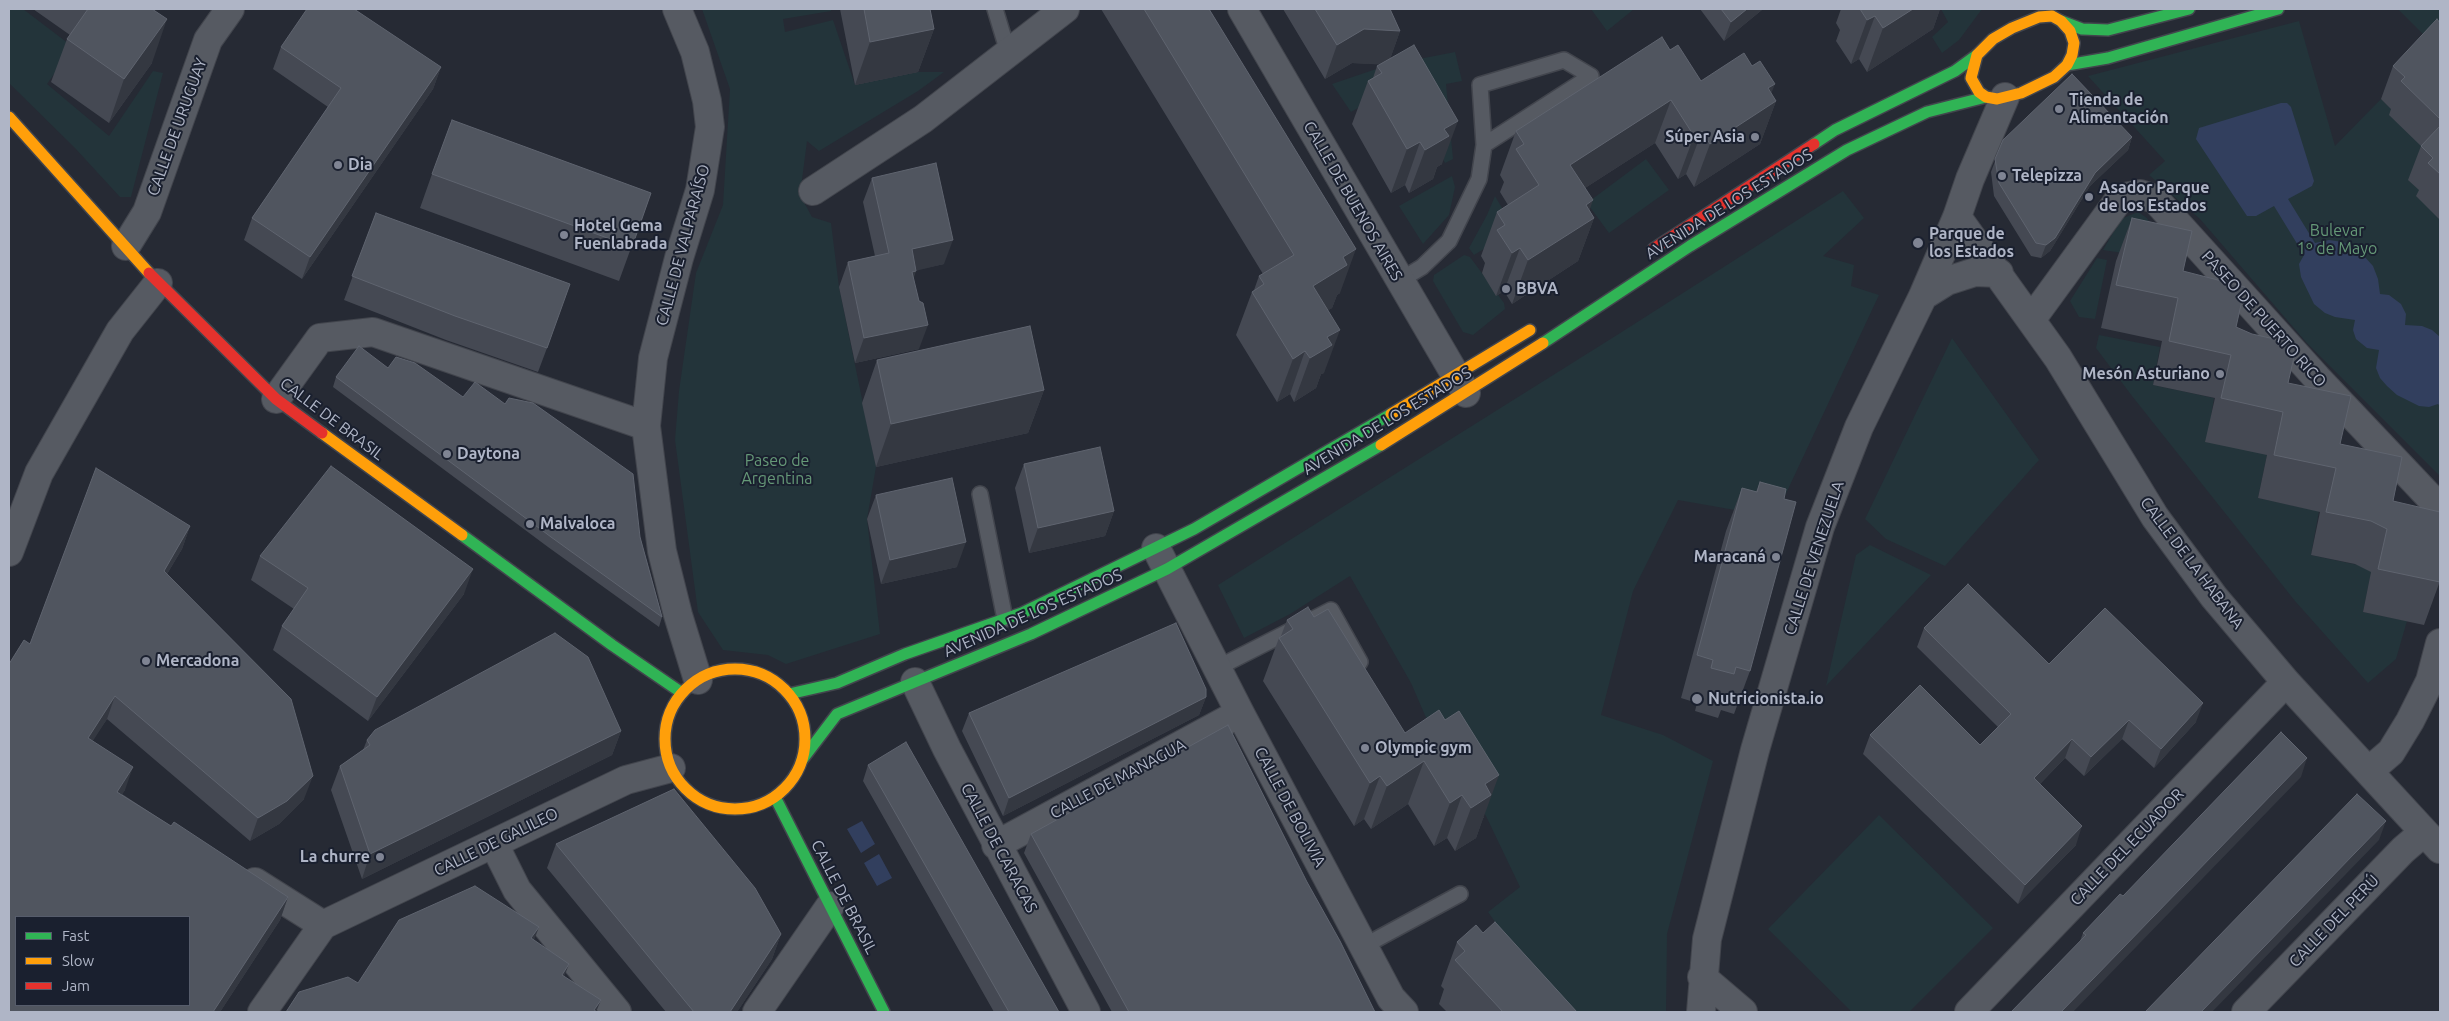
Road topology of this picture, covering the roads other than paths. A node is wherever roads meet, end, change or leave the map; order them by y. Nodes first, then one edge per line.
1 (230, 9) edge
2 (677, 9) edge
3 (995, 9) edge
4 (1065, 9) edge
5 (1242, 9) edge
6 (2189, 9) edge
7 (2278, 9) edge
8 (2046, 15) edge
9 (1008, 52) junction
10 (1977, 55) junction
11 (2067, 65) junction
12 (1996, 97) junction
13 (9, 117) edge
14 (1484, 145) junction
15 (813, 191) dead end
16 (1958, 217) junction
17 (126, 246) junction
18 (1646, 254) dead end
19 (1999, 273) junction
20 (1399, 281) junction
21 (158, 282) junction
22 (1923, 296) junction
23 (2032, 320) junction
24 (1538, 324) dead end
25 (1460, 384) junction
26 (276, 399) junction
27 (646, 426) junction
28 (980, 494) dead end
29 (2440, 508) edge
30 (9, 552) edge
31 (1161, 559) junction
32 (1005, 618) junction
33 (2440, 643) edge
34 (1217, 668) junction
35 (1367, 674) edge
36 (916, 682) junction
37 (2286, 682) junction
38 (690, 686) junction
39 (789, 694) junction
40 (1240, 713) junction
41 (802, 760) junction
42 (671, 768) junction
43 (2370, 770) junction
44 (775, 797) junction
45 (2432, 840) edge
46 (494, 844) junction
47 (996, 845) junction
48 (233, 868) edge
49 (1460, 894) dead end
50 (830, 906) junction
51 (323, 925) junction
52 (1364, 946) junction
53 (1702, 977) junction
54 (262, 1012) edge
55 (617, 1012) edge
56 (757, 1012) edge
57 (884, 1012) edge
58 (1086, 1012) edge
59 (1404, 1012) edge
60 (1701, 1012) edge
61 (1743, 1012) edge
62 (1969, 1012) edge
63 (2246, 1012) edge

1 - 17 street, CALLE DE URUGUAY
2 - 27 street, CALLE DE VALPARAÍSO
3 - 9 lane
4 - 9 street
5 - 20 street, CALLE DE BUENOS AIRES
6 - 8 street
7 - 11 street
8 - 10 street
8 - 11 street
9 - 15 street
10 - 12 street
10 - 18 street, AVENIDA DE LOS ESTADOS
11 - 12 street
12 - 16 street, CALLE DE VENEZUELA
12 - 25 street, AVENIDA DE LOS ESTADOS
13 - 17 street, CALLE DE BRASIL
14 - 14 lane
14 - 20 lane
16 - 19 street, CALLE DE LA HABANA
16 - 22 street, CALLE DE VENEZUELA
17 - 21 street, CALLE DE BRASIL
19 - 22 street
19 - 23 street, CALLE DE LA HABANA
20 - 25 street, CALLE DE BUENOS AIRES
21 - 26 street, CALLE DE BRASIL
21 - 30 street
22 - 53 street, CALLE DE VENEZUELA
23 - 29 street, PASEO DE PUERTO RICO
23 - 37 street, CALLE DE LA HABANA
24 - 25 street, AVENIDA DE LOS ESTADOS
25 - 31 street, AVENIDA DE LOS ESTADOS
25 - 31 street, AVENIDA DE LOS ESTADOS
26 - 27 street
26 - 38 street, CALLE DE BRASIL
27 - 38 street, CALLE DE VALPARAÍSO
28 - 32 lane
31 - 32 street, AVENIDA DE LOS ESTADOS
31 - 34 street, CALLE DE BOLIVIA
31 - 36 street, AVENIDA DE LOS ESTADOS
32 - 39 street, AVENIDA DE LOS ESTADOS
33 - 43 street
34 - 35 lane
34 - 40 street, CALLE DE BOLIVIA
36 - 41 street, AVENIDA DE LOS ESTADOS
36 - 47 street, CALLE DE CARACAS
37 - 43 street, CALLE DE LA HABANA
37 - 62 street, CALLE DEL ECUADOR
38 - 39 street
38 - 42 street
39 - 41 street
40 - 47 street, CALLE DE MANAGUA
40 - 52 street, CALLE DE BOLIVIA
41 - 44 street
42 - 44 street
42 - 46 street, CALLE DE GALILEO
43 - 45 street, CALLE DE LA HABANA
44 - 50 street, CALLE DE BRASIL
45 - 63 street, CALLE DEL PERÚ
46 - 51 street, CALLE DE GALILEO
46 - 55 street
47 - 58 street, CALLE DE CARACAS
48 - 51 street
49 - 52 lane
50 - 56 street
50 - 57 street, CALLE DE BRASIL
51 - 54 street, CALLE DE GALILEO
52 - 59 street, CALLE DE BOLIVIA
53 - 60 street, CALLE DE VENEZUELA
53 - 61 street

